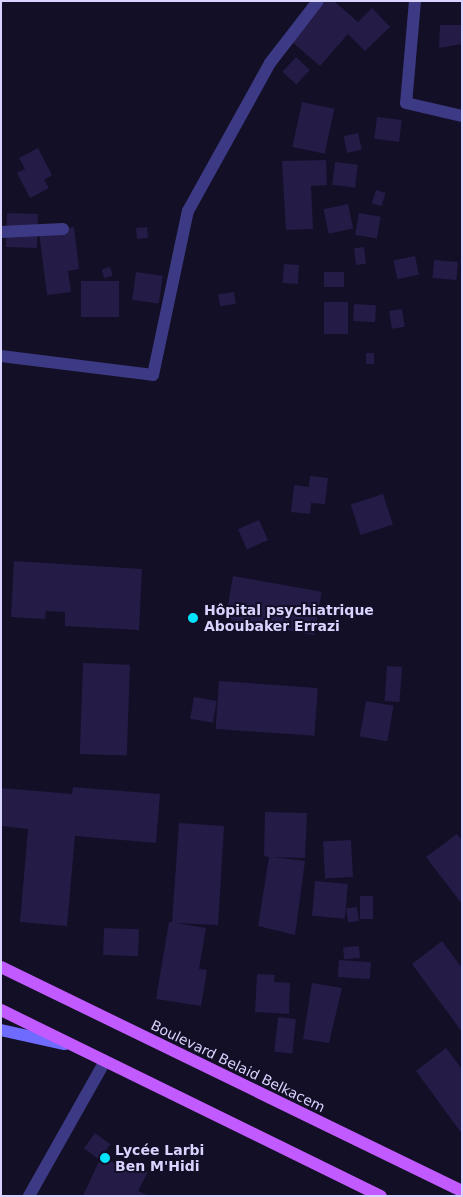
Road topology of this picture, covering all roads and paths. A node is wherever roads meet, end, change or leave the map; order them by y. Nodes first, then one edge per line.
1 (318, 1) edge
2 (415, 1) edge
3 (462, 116) edge
4 (63, 228) dead end
5 (1, 232) edge
6 (1, 356) edge
7 (1, 967) edge
8 (1, 1010) edge
9 (1, 1030) edge
10 (72, 1045) junction
11 (104, 1063) junction
12 (462, 1191) edge
13 (29, 1196) edge
14 (381, 1196) edge

1 - 6 street
2 - 3 street
4 - 5 street
7 - 12 main road, Boulevard Belaid Belkacem
8 - 10 main road
9 - 10 street
10 - 11 main road
11 - 13 street
11 - 14 main road

